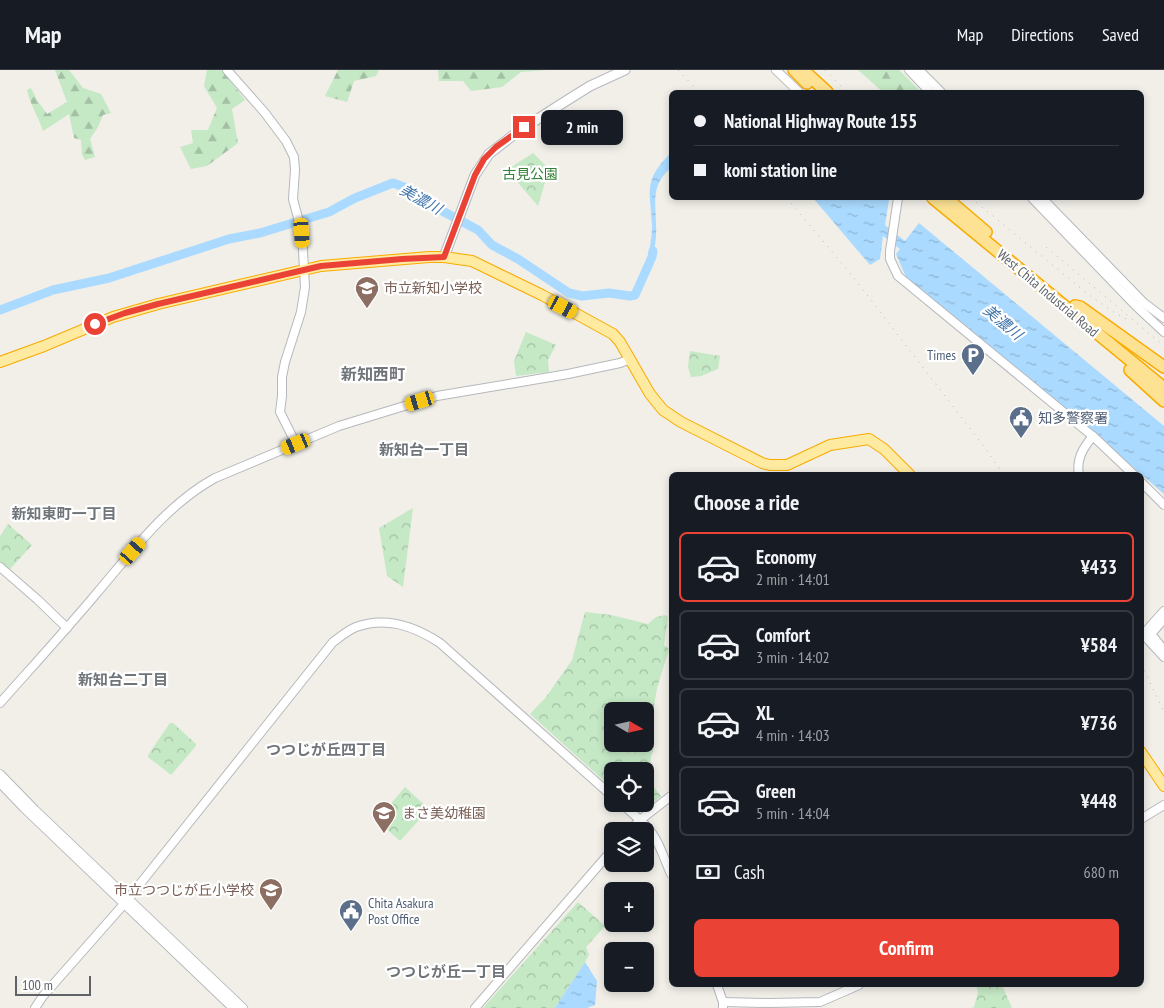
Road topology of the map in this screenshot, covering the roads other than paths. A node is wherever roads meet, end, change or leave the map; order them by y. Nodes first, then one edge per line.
1 (227, 70) edge
2 (625, 70) edge
3 (776, 70) edge
4 (794, 70) edge
5 (803, 70) edge
6 (909, 70) edge
7 (919, 70) edge
8 (797, 90) edge
9 (815, 90) edge
10 (825, 90) edge
11 (928, 90) edge
12 (939, 90) edge
13 (898, 200) edge
14 (935, 200) edge
15 (948, 200) edge
16 (1034, 200) edge
17 (1044, 200) edge
18 (444, 257) junction
19 (305, 270) junction
20 (1044, 290) junction
21 (1144, 303) junction
22 (1076, 306) junction
23 (1149, 318) junction
24 (1164, 318) edge
25 (1164, 326) edge
26 (1164, 332) edge
27 (630, 359) junction
28 (0, 362) edge
29 (1164, 367) edge
30 (1164, 379) edge
31 (1164, 388) edge
32 (1164, 401) edge
33 (1093, 436) junction
34 (296, 444) junction
35 (907, 472) edge
36 (1078, 472) edge
37 (1131, 472) edge
38 (1144, 485) edge
39 (1164, 505) edge
40 (0, 568) edge
41 (1164, 611) edge
42 (1164, 619) edge
43 (67, 628) junction
44 (1145, 636) edge
45 (1164, 650) edge
46 (1164, 657) edge
47 (0, 703) edge
48 (1144, 756) edge
49 (0, 774) edge
50 (0, 783) edge
51 (1164, 786) edge
52 (604, 789) edge
53 (669, 798) edge
54 (1164, 805) edge
55 (631, 812) edge
56 (1144, 816) edge
57 (640, 820) junction
58 (604, 859) edge
59 (669, 869) edge
60 (126, 901) junction
61 (718, 987) edge
62 (854, 987) edge
63 (723, 1005) edge
64 (35, 1008) edge
65 (233, 1008) edge
66 (243, 1008) edge
67 (475, 1008) edge

1 - 19 street
2 - 18 main road
3 - 8 street
4 - 9 highway
5 - 10 highway
6 - 11 street
7 - 12 street
13 - 33 street
14 - 20 highway, West Chita Industrial Road
15 - 22 highway, West Chita Industrial Road
16 - 23 street
17 - 21 street
18 - 19 highway
18 - 27 highway
19 - 28 highway
19 - 34 street
20 - 31 highway, West Chita Industrial Road
20 - 32 highway
21 - 24 street
21 - 25 street
22 - 29 highway
22 - 30 highway, West Chita Industrial Road
23 - 25 street
23 - 26 street
27 - 34 street
27 - 35 highway
33 - 36 street
33 - 37 street
34 - 43 street
38 - 39 street
40 - 43 street
41 - 44 street
42 - 44 street
43 - 47 street
44 - 45 street
44 - 46 street
48 - 51 highway
49 - 60 street
50 - 60 street
52 - 60 street
53 - 57 street
54 - 56 street
55 - 57 street
57 - 59 street
58 - 67 street
60 - 64 street
60 - 65 street
60 - 66 street
61 - 63 street
62 - 63 street

